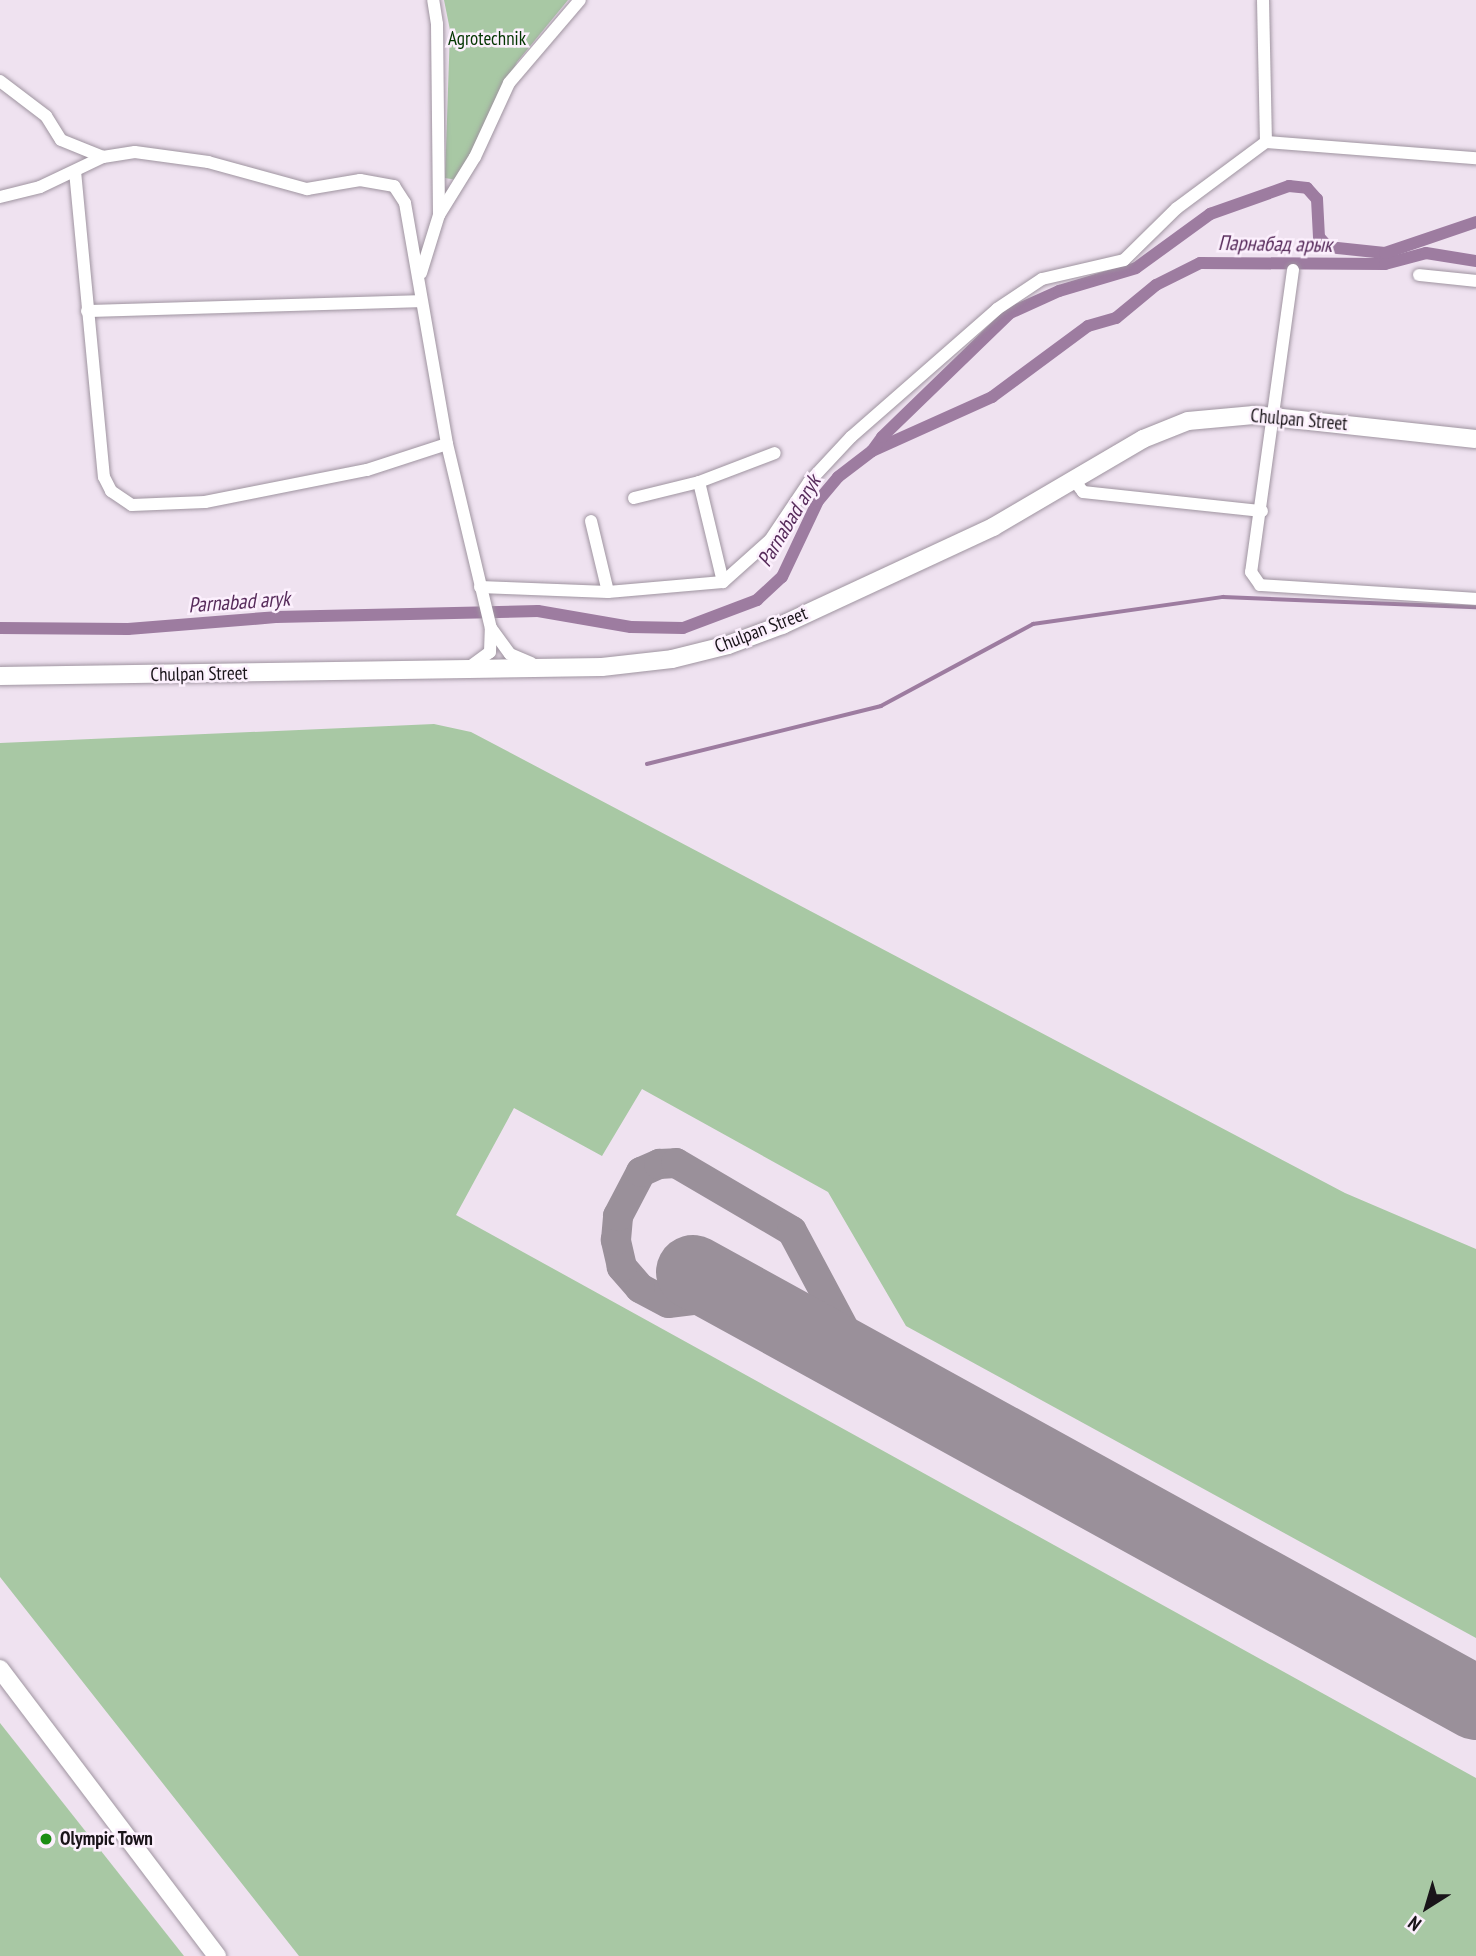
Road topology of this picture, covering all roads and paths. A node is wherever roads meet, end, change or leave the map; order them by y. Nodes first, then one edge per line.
1 (433, 0) edge
2 (580, 0) edge
3 (1264, 0) edge
4 (0, 81) edge
5 (1266, 142) junction
6 (103, 158) junction
7 (1476, 158) edge
8 (75, 171) junction
9 (0, 197) edge
10 (439, 215) junction
11 (1293, 270) dead end
12 (421, 275) junction
13 (1419, 275) dead end
14 (1476, 281) edge
15 (419, 301) junction
16 (87, 311) junction
17 (1273, 417) junction
18 (1476, 439) edge
19 (447, 444) junction
20 (775, 453) dead end
21 (1074, 480) junction
22 (699, 482) junction
23 (634, 499) dead end
24 (1262, 511) junction
25 (591, 521) dead end
26 (723, 582) junction
27 (608, 592) junction
28 (481, 593) junction
29 (1476, 599) edge
30 (491, 628) junction
31 (552, 668) junction
32 (461, 669) junction
33 (0, 677) edge
34 (0, 1669) edge
35 (216, 1956) edge

1 - 10 street
2 - 10 street
3 - 5 street
4 - 6 street
5 - 7 street
5 - 26 street
6 - 8 street
6 - 12 street
8 - 9 street
8 - 16 street
10 - 12 street
11 - 17 street
12 - 15 street
13 - 14 street
15 - 16 street
15 - 19 street
16 - 19 street
17 - 18 main road, Chulpan Street
17 - 21 main road, Chulpan Street
17 - 24 street
19 - 28 street
20 - 22 street
21 - 24 street
21 - 31 main road, Chulpan Street
22 - 23 street
22 - 26 street
24 - 29 street
25 - 27 street
26 - 27 street
27 - 28 street
28 - 30 street
30 - 31 street
30 - 32 street
31 - 32 main road, Chulpan Street
32 - 33 main road, Chulpan Street
34 - 35 main road

